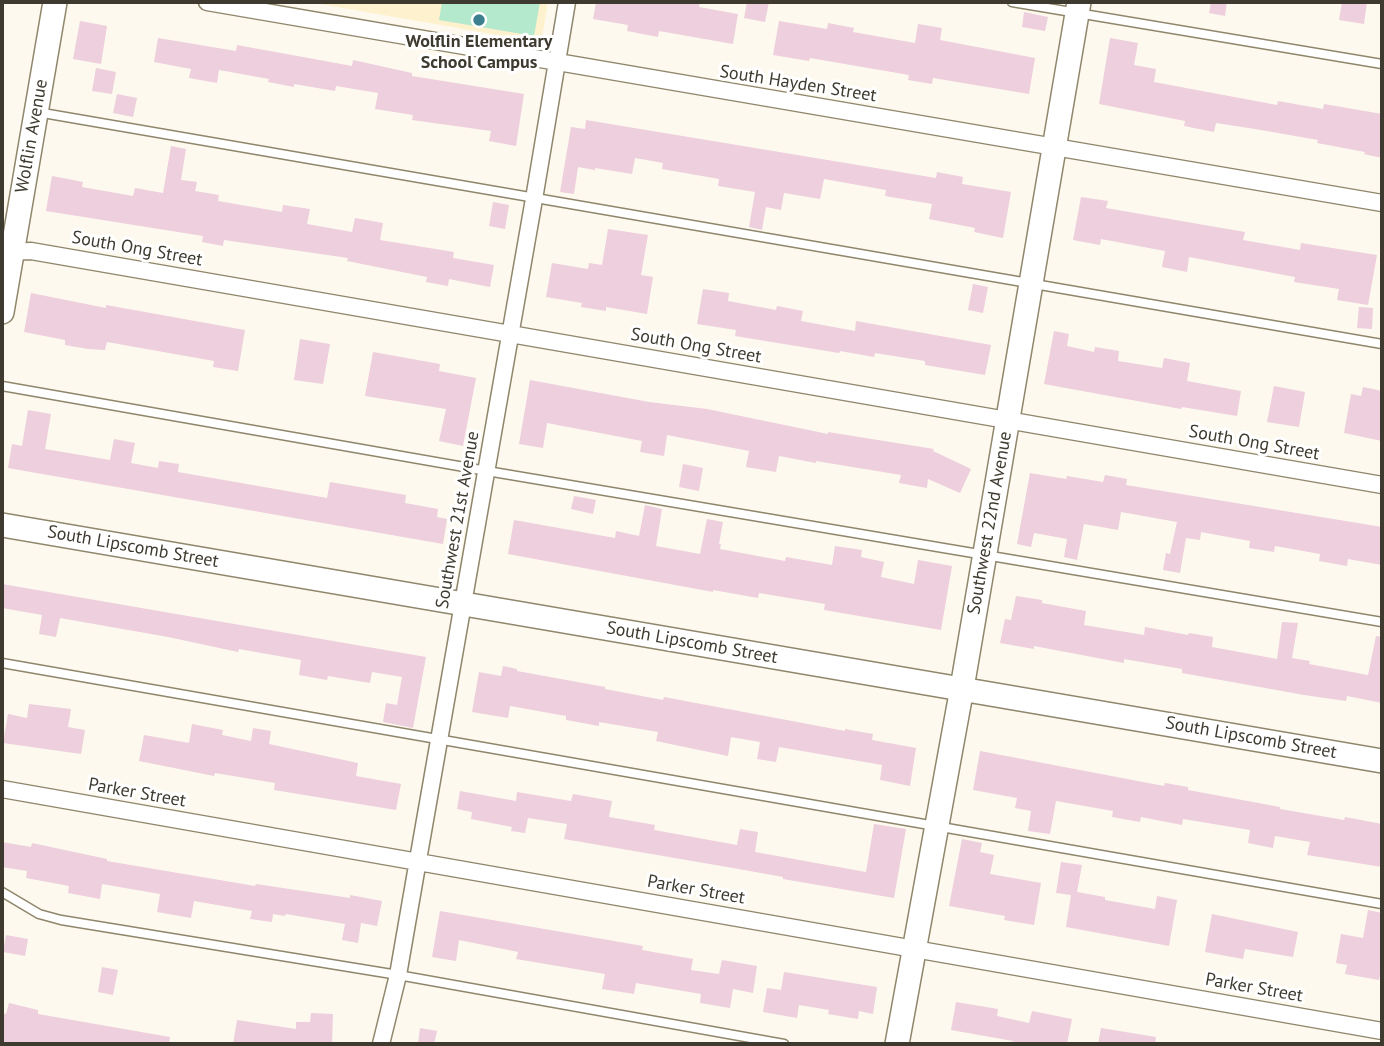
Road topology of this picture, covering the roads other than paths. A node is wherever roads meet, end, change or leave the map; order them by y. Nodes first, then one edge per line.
1 (55, 2) edge
2 (207, 2) edge
3 (566, 2) edge
4 (1012, 2) edge
5 (1078, 8) edge
6 (556, 64) junction
7 (1382, 64) edge
8 (36, 111) junction
9 (1056, 146) junction
10 (534, 199) junction
11 (1382, 203) edge
12 (7, 251) edge
13 (1032, 281) junction
14 (2, 312) edge
15 (511, 333) junction
16 (1382, 344) edge
17 (2, 386) edge
18 (1007, 420) junction
19 (486, 471) junction
20 (1382, 485) edge
21 (2, 525) edge
22 (985, 554) junction
23 (462, 604) junction
24 (1382, 622) edge
25 (2, 663) edge
26 (962, 688) junction
27 (440, 738) junction
28 (1382, 761) edge
29 (2, 789) edge
30 (936, 826) junction
31 (418, 860) junction
32 (2, 892) edge
33 (1382, 904) edge
34 (914, 948) junction
35 (398, 975) junction
36 (1382, 1031) edge
37 (381, 1044) edge
38 (784, 1044) edge
39 (897, 1044) edge

1 - 8 street, Wolflin Avenue
2 - 6 street, South Hayden Street
3 - 6 street, Southwest 21st Avenue
4 - 5 lane
5 - 7 lane
5 - 9 street, Southwest 22nd Avenue
6 - 9 street, South Hayden Street
6 - 10 street, Southwest 21st Avenue
8 - 10 lane
8 - 12 street, Wolflin Avenue
9 - 11 street, South Hayden Street
9 - 13 street, Southwest 22nd Avenue
10 - 13 lane
10 - 15 street, Southwest 21st Avenue
12 - 14 street, Wolflin Avenue
12 - 15 street, South Ong Street
13 - 16 lane
13 - 18 street, Southwest 22nd Avenue
15 - 18 street, South Ong Street
15 - 19 street, Southwest 21st Avenue
17 - 19 lane
18 - 20 street, South Ong Street
18 - 22 street, Southwest 22nd Avenue
19 - 22 lane
19 - 23 street, Southwest 21st Avenue
21 - 23 street, South Lipscomb Street
22 - 24 lane
22 - 26 street, Southwest 22nd Avenue
23 - 26 street, South Lipscomb Street
23 - 27 street, Southwest 21st Avenue
25 - 27 lane
26 - 28 street, South Lipscomb Street
26 - 30 street, Southwest 22nd Avenue
27 - 30 lane
27 - 31 street, Southwest 21st Avenue
29 - 31 street, Parker Street
30 - 33 lane
30 - 34 street, Southwest 22nd Avenue
31 - 34 street, Parker Street
31 - 35 street, Southwest 21st Avenue
32 - 35 lane
34 - 36 street, Parker Street
34 - 39 street, Southwest 22nd Avenue
35 - 37 street, Southwest 21st Avenue
35 - 38 lane

